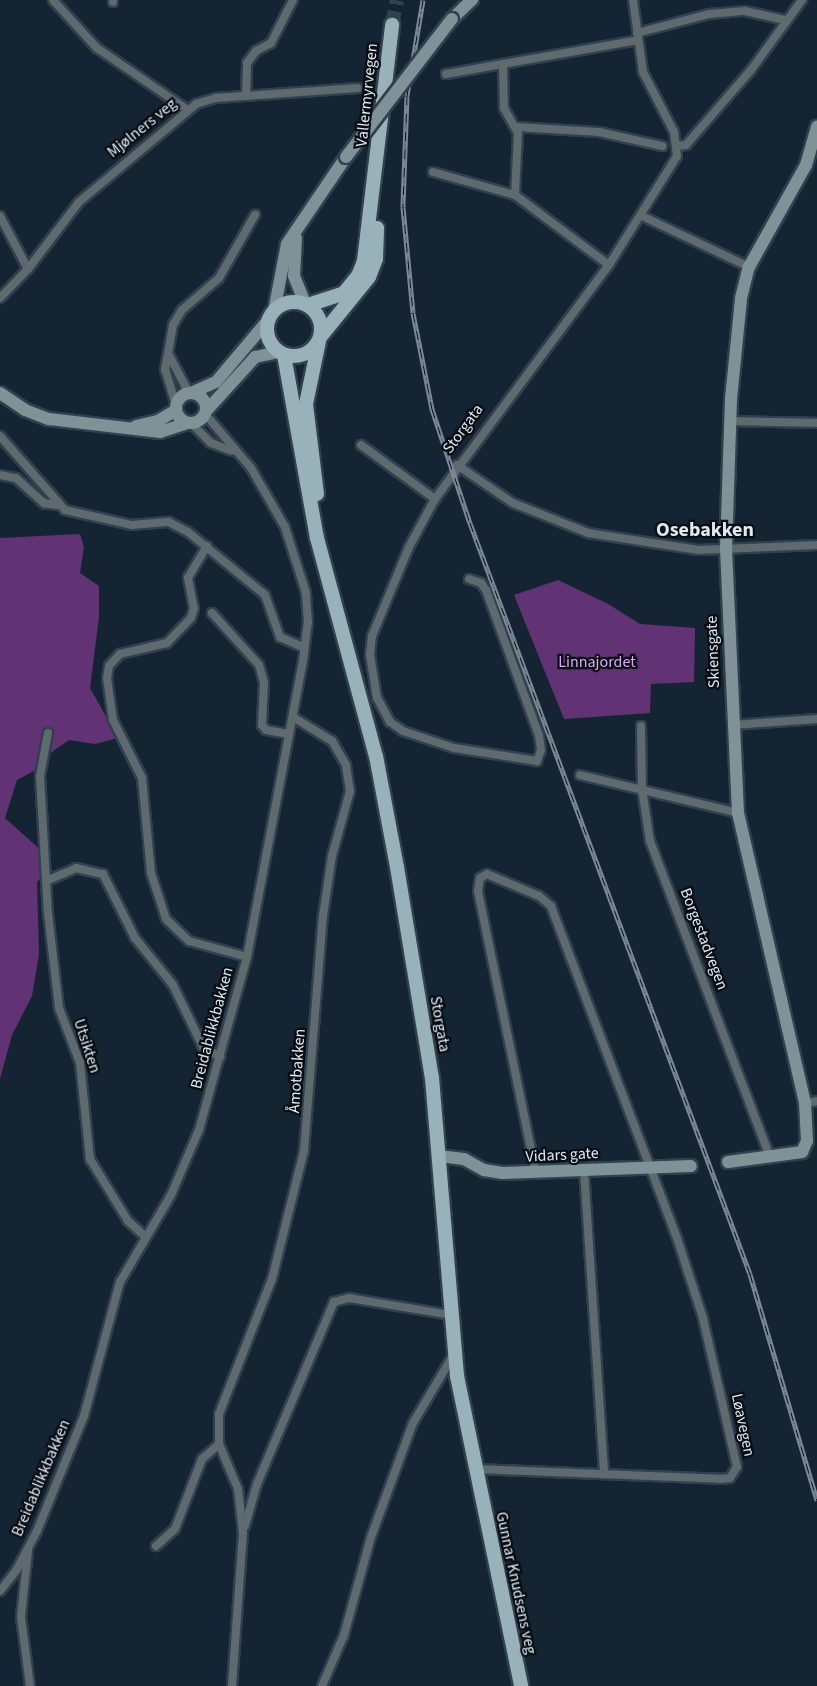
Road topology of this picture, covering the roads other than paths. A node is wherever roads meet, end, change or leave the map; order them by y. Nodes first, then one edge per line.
1 (52, 0) edge
2 (293, 0) edge
3 (472, 0) edge
4 (633, 0) edge
5 (802, 0) edge
6 (785, 20) junction
7 (392, 25) tunnel mouth
8 (638, 37) junction
9 (502, 65) junction
10 (446, 74) dead end
11 (358, 88) dead end
12 (246, 96) junction
13 (188, 110) junction
14 (516, 127) junction
15 (817, 127) edge
16 (662, 146) dead end
17 (678, 146) junction
18 (376, 169) junction
19 (433, 172) dead end
20 (515, 195) junction
21 (0, 216) edge
22 (255, 216) dead end
23 (642, 216) junction
24 (298, 228) junction
25 (609, 265) junction
26 (749, 267) junction
27 (28, 269) junction
28 (0, 297) edge
29 (307, 305) junction
30 (271, 315) junction
31 (320, 339) junction
32 (169, 354) junction
33 (281, 354) junction
34 (0, 393) edge
35 (190, 393) junction
36 (176, 408) junction
37 (206, 412) junction
38 (730, 421) junction
39 (189, 423) junction
40 (817, 423) edge
41 (129, 428) junction
42 (0, 436) edge
43 (361, 445) dead end
44 (236, 452) junction
45 (458, 465) junction
46 (0, 475) edge
47 (435, 499) junction
48 (57, 505) junction
49 (817, 545) edge
50 (207, 546) junction
51 (726, 550) junction
52 (329, 573) junction
53 (469, 579) dead end
54 (212, 613) dead end
55 (305, 648) junction
56 (292, 717) junction
57 (817, 719) edge
58 (733, 725) junction
59 (641, 726) dead end
60 (48, 733) dead end
61 (289, 734) junction
62 (580, 775) dead end
63 (642, 789) junction
64 (738, 813) junction
65 (46, 881) junction
66 (247, 957) junction
67 (220, 1057) junction
68 (811, 1102) edge
69 (439, 1156) junction
70 (770, 1157) junction
71 (728, 1162) dead end
72 (691, 1166) dead end
73 (652, 1167) junction
74 (584, 1170) junction
75 (536, 1173) junction
76 (146, 1237) junction
77 (451, 1315) junction
78 (454, 1354) junction
79 (219, 1444) junction
80 (476, 1469) junction
81 (604, 1474) junction
82 (479, 1487) joint
83 (243, 1533) junction
84 (156, 1546) dead end
85 (28, 1548) junction
86 (0, 1591) edge
87 (30, 1686) edge
88 (232, 1686) edge
89 (322, 1686) edge
90 (521, 1686) edge

1 - 13 street
2 - 12 street
3 - 24 street, bridge
4 - 8 street
5 - 6 street
6 - 8 street
6 - 17 street
7 - 18 main road, Vallermyrvegen
8 - 9 street
8 - 17 street
9 - 10 street
9 - 14 street
11 - 12 street, Mjølners veg
12 - 13 street, Mjølners veg
13 - 27 street, Mjølners veg
14 - 16 street
14 - 20 street
15 - 26 street, Skiensgate
17 - 23 street, Storgata
18 - 29 main road, Vallermyrvegen
18 - 31 main road, Vallermyrvegen
19 - 20 street
20 - 25 street
21 - 27 street
22 - 32 street
23 - 25 street, Storgata
23 - 26 street
24 - 29 street
24 - 30 street
25 - 45 street, Storgata
26 - 38 street, Skiensgate
27 - 28 street, Mjølners veg
29 - 30 main road
29 - 31 main road
30 - 33 main road
30 - 35 street
31 - 33 main road
31 - 52 main road, Storgata
32 - 35 street
32 - 36 street
33 - 37 street
33 - 52 main road, Storgata
34 - 41 street
35 - 36 street
35 - 37 street
36 - 39 street
36 - 41 street
37 - 39 street
37 - 44 street, Breidablikkbakken
38 - 40 street
38 - 51 street, Skiensgate
39 - 41 street
39 - 44 street, Breidablikkbakken
42 - 48 street
43 - 47 street
44 - 55 street, Breidablikkbakken
45 - 47 street, Storgata
45 - 51 street
46 - 48 street
47 - 53 street, Storgata
48 - 50 street
49 - 51 street
50 - 55 street
50 - 66 street
51 - 58 street, Skiensgate
52 - 69 main road, Storgata
54 - 61 street
55 - 56 street, Breidablikkbakken
56 - 61 street, Breidablikkbakken
56 - 79 street, Åmotbakken
57 - 58 street
58 - 64 street, Skiensgate
59 - 63 street, Borgestadvegen
60 - 65 street, Utsikten
61 - 66 street, Breidablikkbakken
62 - 63 street
63 - 64 street
63 - 70 street, Borgestadvegen
64 - 68 street, Skiensgate
65 - 67 street
65 - 76 street, Utsikten
66 - 67 street, Breidablikkbakken
67 - 76 street, Breidablikkbakken
68 - 70 street, Skiensgate
69 - 75 street, Vidars gate
69 - 77 main road, Storgata
70 - 71 street
72 - 73 street, Vidars gate
73 - 74 street, Vidars gate
73 - 75 street
73 - 81 street, Løavegen
74 - 75 street, Vidars gate
74 - 81 street
76 - 85 street, Breidablikkbakken
77 - 78 main road, Storgata
77 - 83 street
78 - 80 main road, Storgata
78 - 89 street
79 - 83 street, Åmotbakken
79 - 84 street
80 - 81 street, Løavegen
80 - 82 main road, Storgata
82 - 90 main road, Gunnar Knudsens veg
83 - 88 street, Åmotbakken
85 - 86 street, Breidablikkbakken
85 - 87 street

